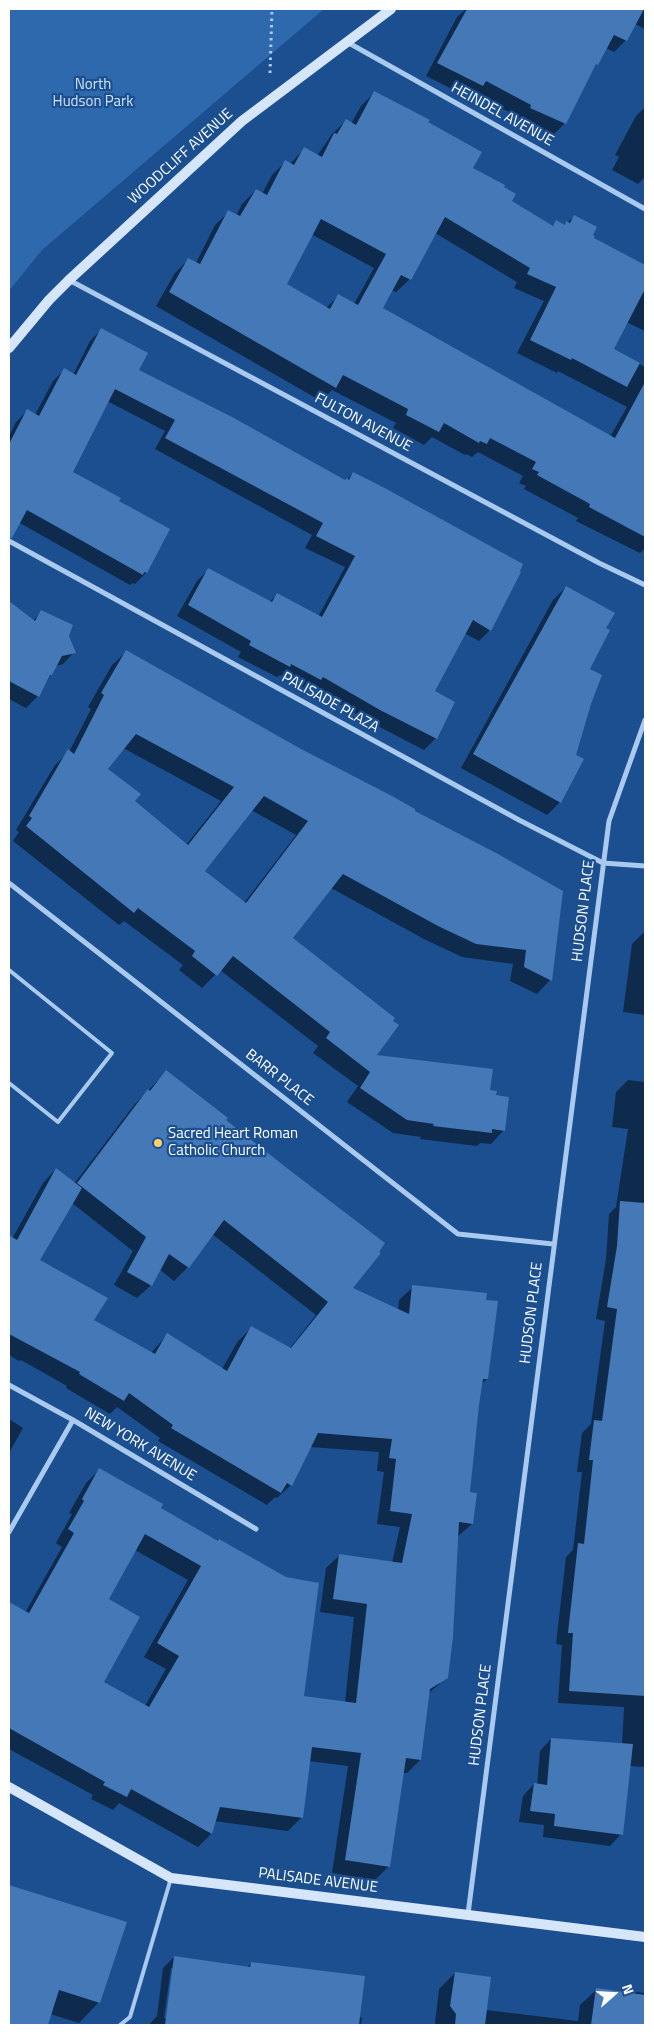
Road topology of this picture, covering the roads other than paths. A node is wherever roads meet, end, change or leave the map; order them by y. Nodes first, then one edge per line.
1 (390, 9) edge
2 (347, 42) junction
3 (645, 209) edge
4 (69, 280) junction
5 (9, 348) edge
6 (9, 541) edge
7 (645, 585) edge
8 (645, 720) edge
9 (603, 863) junction
10 (645, 866) edge
11 (9, 883) edge
12 (9, 970) edge
13 (9, 1083) edge
14 (553, 1244) junction
15 (9, 1385) edge
16 (74, 1420) junction
17 (256, 1529) dead end
18 (9, 1532) edge
19 (9, 1787) edge
20 (171, 1878) junction
21 (468, 1915) junction
22 (645, 1938) edge
23 (120, 2025) edge

1 - 2 main road, WOODCLIFF AVENUE
2 - 3 street, HEINDEL AVENUE
2 - 4 main road, WOODCLIFF AVENUE
4 - 5 main road, WOODCLIFF AVENUE
4 - 7 street, FULTON AVENUE
6 - 9 street, PALISADE PLAZA
8 - 9 street, HUDSON PLACE
9 - 10 street, PALISADE PLAZA
9 - 14 street, HUDSON PLACE
11 - 14 street, BARR PLACE
12 - 13 lane
14 - 21 street, HUDSON PLACE
15 - 16 street, NEW YORK AVENUE
16 - 17 street, NEW YORK AVENUE
16 - 18 street
19 - 20 main road, PALISADE AVENUE
20 - 21 main road, PALISADE AVENUE
20 - 23 lane
21 - 22 main road, PALISADE AVENUE

